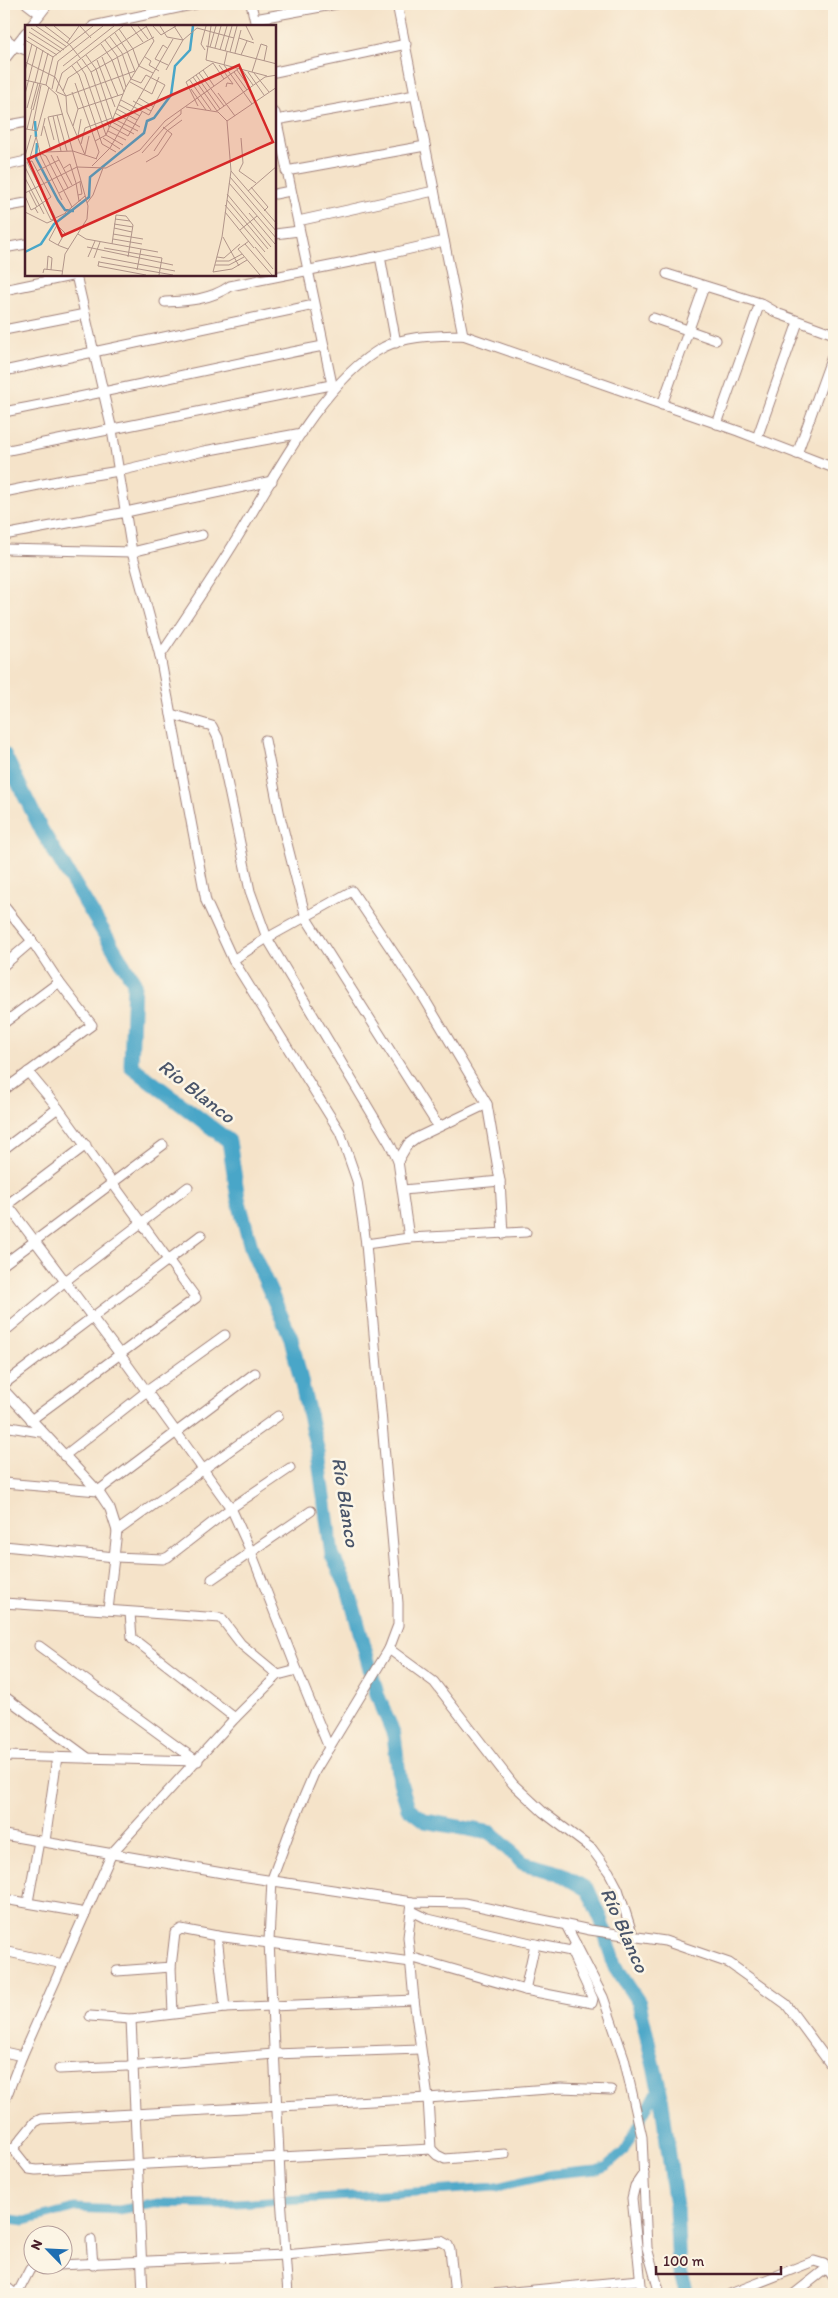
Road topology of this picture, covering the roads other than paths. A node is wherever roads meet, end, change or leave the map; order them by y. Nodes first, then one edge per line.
1 (27, 4) edge
2 (48, 4) edge
3 (196, 4) edge
4 (252, 4) edge
5 (337, 4) edge
6 (397, 4) edge
7 (40, 14) junction
8 (255, 23) edge
9 (32, 25) edge
10 (98, 25) edge
11 (25, 33) edge
12 (4, 37) edge
13 (406, 44) junction
14 (15, 46) junction
15 (25, 50) edge
16 (4, 60) edge
17 (276, 72) edge
18 (415, 96) junction
19 (276, 117) edge
20 (25, 122) edge
21 (4, 126) edge
22 (425, 146) junction
23 (279, 151) edge
24 (25, 161) edge
25 (4, 166) edge
26 (286, 171) junction
27 (290, 191) junction
28 (434, 191) junction
29 (276, 194) edge
30 (25, 203) edge
31 (4, 207) edge
32 (298, 221) junction
33 (299, 231) junction
34 (276, 234) edge
35 (444, 241) junction
36 (25, 244) edge
37 (4, 248) edge
38 (380, 256) junction
39 (308, 269) junction
40 (667, 274) dead end
41 (71, 276) edge
42 (76, 276) edge
43 (276, 276) edge
44 (276, 276) edge
45 (704, 287) junction
46 (4, 290) edge
47 (165, 302) dead end
48 (760, 303) junction
49 (314, 305) junction
50 (85, 314) junction
51 (653, 318) dead end
52 (798, 322) junction
53 (4, 330) edge
54 (688, 331) junction
55 (834, 334) edge
56 (463, 335) junction
57 (716, 340) dead end
58 (396, 343) junction
59 (323, 346) junction
60 (834, 351) edge
61 (94, 353) junction
62 (4, 371) edge
63 (332, 388) junction
64 (103, 393) junction
65 (662, 405) junction
66 (4, 412) edge
67 (717, 424) junction
68 (112, 430) junction
69 (302, 433) junction
70 (757, 438) junction
71 (4, 451) edge
72 (797, 454) junction
73 (834, 468) edge
74 (119, 472) junction
75 (272, 481) junction
76 (4, 492) edge
77 (126, 512) junction
78 (4, 535) edge
79 (202, 535) dead end
80 (4, 549) edge
81 (132, 552) junction
82 (160, 656) junction
83 (171, 714) junction
84 (265, 740) dead end
85 (5, 910) edge
86 (306, 918) junction
87 (267, 938) junction
88 (32, 941) junction
89 (233, 960) junction
90 (4, 965) edge
91 (59, 982) junction
92 (4, 1023) edge
93 (28, 1072) junction
94 (4, 1090) edge
95 (487, 1104) junction
96 (58, 1108) junction
97 (438, 1126) junction
98 (86, 1145) junction
99 (163, 1145) dead end
100 (4, 1149) edge
101 (398, 1161) junction
102 (500, 1180) junction
103 (113, 1184) junction
104 (188, 1187) dead end
105 (402, 1190) junction
106 (5, 1204) edge
107 (141, 1224) junction
108 (526, 1232) dead end
109 (503, 1234) junction
110 (201, 1235) dead end
111 (409, 1238) junction
112 (35, 1240) junction
113 (366, 1244) junction
114 (168, 1262) junction
115 (4, 1264) edge
116 (64, 1282) junction
117 (91, 1317) junction
118 (4, 1332) edge
119 (225, 1336) dead end
120 (119, 1353) junction
121 (255, 1373) dead end
122 (4, 1384) edge
123 (4, 1390) edge
124 (147, 1391) junction
125 (278, 1416) dead end
126 (31, 1420) junction
127 (4, 1426) edge
128 (176, 1431) junction
129 (40, 1432) junction
130 (64, 1456) junction
131 (290, 1468) dead end
132 (204, 1469) junction
133 (4, 1483) edge
134 (98, 1491) junction
135 (231, 1508) junction
136 (311, 1511) dead end
137 (117, 1531) junction
138 (4, 1546) edge
139 (251, 1552) junction
140 (115, 1557) junction
141 (212, 1579) dead end
142 (4, 1603) edge
143 (108, 1610) junction
144 (130, 1613) junction
145 (39, 1646) dead end
146 (389, 1649) junction
147 (297, 1670) junction
148 (278, 1675) junction
149 (4, 1696) edge
150 (235, 1718) junction
151 (329, 1748) junction
152 (4, 1756) edge
153 (57, 1757) junction
154 (88, 1758) junction
155 (196, 1760) junction
156 (4, 1835) edge
157 (42, 1841) junction
158 (112, 1853) junction
159 (272, 1879) junction
160 (4, 1899) edge
161 (28, 1902) junction
162 (412, 1907) junction
163 (86, 1913) junction
164 (566, 1925) junction
165 (217, 1936) junction
166 (628, 1936) junction
167 (269, 1941) junction
168 (535, 1944) junction
169 (574, 1948) junction
170 (4, 1951) edge
171 (410, 1960) junction
172 (63, 1964) junction
173 (171, 1968) junction
174 (117, 1971) dead end
175 (524, 1990) junction
176 (414, 2000) junction
177 (272, 2006) junction
178 (224, 2008) junction
179 (173, 2013) junction
180 (90, 2016) dead end
181 (131, 2019) junction
182 (420, 2049) junction
183 (4, 2052) edge
184 (274, 2054) junction
185 (22, 2056) junction
186 (132, 2065) junction
187 (59, 2069) dead end
188 (834, 2069) edge
189 (611, 2090) dead end
190 (428, 2098) junction
191 (4, 2103) edge
192 (277, 2105) junction
193 (134, 2112) junction
194 (4, 2148) edge
195 (14, 2149) junction
196 (431, 2149) junction
197 (505, 2154) dead end
198 (280, 2156) junction
199 (138, 2164) junction
200 (644, 2173) junction
201 (91, 2240) dead end
202 (285, 2255) junction
203 (142, 2263) junction
204 (93, 2265) junction
205 (827, 2268) junction
206 (834, 2278) edge
207 (639, 2280) junction
208 (4, 2285) edge
209 (16, 2294) edge
210 (143, 2294) edge
211 (288, 2294) edge
212 (455, 2294) edge
213 (492, 2294) edge
214 (642, 2294) edge
215 (660, 2294) edge
216 (730, 2294) edge
217 (794, 2294) edge

1 - 7 street
2 - 7 street
3 - 10 street
4 - 8 street
5 - 8 street
6 - 13 street
7 - 9 street
11 - 14 street
12 - 14 street
13 - 17 street
13 - 18 street
14 - 15 street
14 - 16 street
18 - 19 street
18 - 22 street
19 - 23 street
20 - 21 street
22 - 26 street
22 - 28 street
23 - 26 street
24 - 25 street
26 - 27 street
27 - 29 street
27 - 32 street
28 - 32 street
28 - 35 street
30 - 31 street
32 - 33 street
33 - 34 street
33 - 39 street
35 - 38 street
35 - 56 street
36 - 37 street
38 - 39 street
38 - 58 street
39 - 44 street
39 - 49 street
40 - 45 street
41 - 46 street
42 - 50 street
43 - 47 street
45 - 48 street
45 - 54 street
48 - 52 street
48 - 67 street
49 - 59 street
49 - 61 street
50 - 53 street
50 - 61 street
51 - 54 street
52 - 55 street
52 - 70 street
54 - 57 street
54 - 65 street
56 - 58 street
56 - 65 street
58 - 63 street
59 - 63 street
59 - 64 street
60 - 72 street
61 - 62 street
61 - 64 street
63 - 68 street
63 - 69 street
64 - 66 street
64 - 68 street
65 - 67 street
67 - 70 street
68 - 71 street
68 - 74 street
69 - 74 street
69 - 75 street
70 - 72 street
72 - 73 street
74 - 76 street
74 - 77 street
75 - 77 street
75 - 82 street
77 - 78 street
77 - 81 street
79 - 81 street
80 - 81 street
81 - 82 street
82 - 83 street
83 - 87 street
83 - 89 street
84 - 86 street
85 - 88 street
86 - 87 street
86 - 95 street
86 - 97 street
87 - 89 street
87 - 101 street
88 - 90 street
88 - 91 street
89 - 113 street
91 - 92 street
91 - 93 street
93 - 94 street
93 - 96 street
95 - 97 street
95 - 102 street
96 - 98 street
96 - 100 street
97 - 101 street
98 - 103 street
98 - 106 street
99 - 103 street
101 - 105 street
102 - 105 street
102 - 109 street
103 - 107 street
103 - 112 street
104 - 107 street
105 - 111 street
106 - 112 street
107 - 114 street
107 - 116 street
108 - 109 street
109 - 111 street
110 - 114 street
111 - 113 street
112 - 115 street
112 - 116 street
113 - 146 street
114 - 117 street
114 - 120 street
116 - 117 street
116 - 118 street
117 - 120 street
117 - 122 street
119 - 124 street
120 - 124 street
120 - 126 street
121 - 128 street
123 - 126 street
124 - 128 street
124 - 130 street
125 - 132 street
126 - 129 street
127 - 129 street
128 - 132 street
128 - 134 street
129 - 130 street
130 - 134 street
131 - 135 street
132 - 135 street
132 - 137 street
133 - 134 street
134 - 137 street
135 - 139 street
135 - 140 street
136 - 139 street
137 - 140 street
138 - 140 street
139 - 141 street
139 - 147 street
140 - 143 street
142 - 143 street
143 - 144 street
144 - 148 street
144 - 150 street
145 - 155 street
146 - 151 street
146 - 166 street
147 - 148 street
147 - 151 street
148 - 150 street
149 - 154 street
150 - 155 street
151 - 159 street
152 - 153 street
153 - 154 street
153 - 157 street
154 - 155 street
155 - 158 street
156 - 157 street
157 - 158 street
157 - 161 street
158 - 159 street
158 - 163 street
159 - 162 street
159 - 167 street
160 - 161 street
161 - 163 street
162 - 164 street
162 - 168 street
162 - 171 street
163 - 172 street
164 - 166 street
164 - 169 street
165 - 167 street
165 - 173 street
165 - 178 street
166 - 188 street
167 - 171 street
167 - 177 street
168 - 169 street
168 - 175 street
169 - 175 street
169 - 200 street
170 - 172 street
171 - 175 street
171 - 176 street
172 - 185 street
173 - 174 street
173 - 179 street
176 - 177 street
176 - 182 street
177 - 178 street
177 - 184 street
178 - 179 street
179 - 181 street
180 - 181 street
181 - 186 street
182 - 184 street
182 - 190 street
183 - 185 street
184 - 186 street
184 - 192 street
185 - 191 street
186 - 187 street
186 - 193 street
189 - 190 street
190 - 192 street
190 - 196 street
192 - 193 street
192 - 198 street
193 - 195 street
193 - 199 street
194 - 195 street
195 - 199 street
196 - 197 street
196 - 198 street
198 - 199 street
198 - 202 street
199 - 203 street
200 - 207 street
200 - 215 street
201 - 204 street
202 - 203 street
202 - 211 street
202 - 212 street
203 - 204 street
203 - 210 street
204 - 209 street
205 - 206 street
205 - 216 street
205 - 217 street
207 - 213 street
207 - 214 street
208 - 209 street

